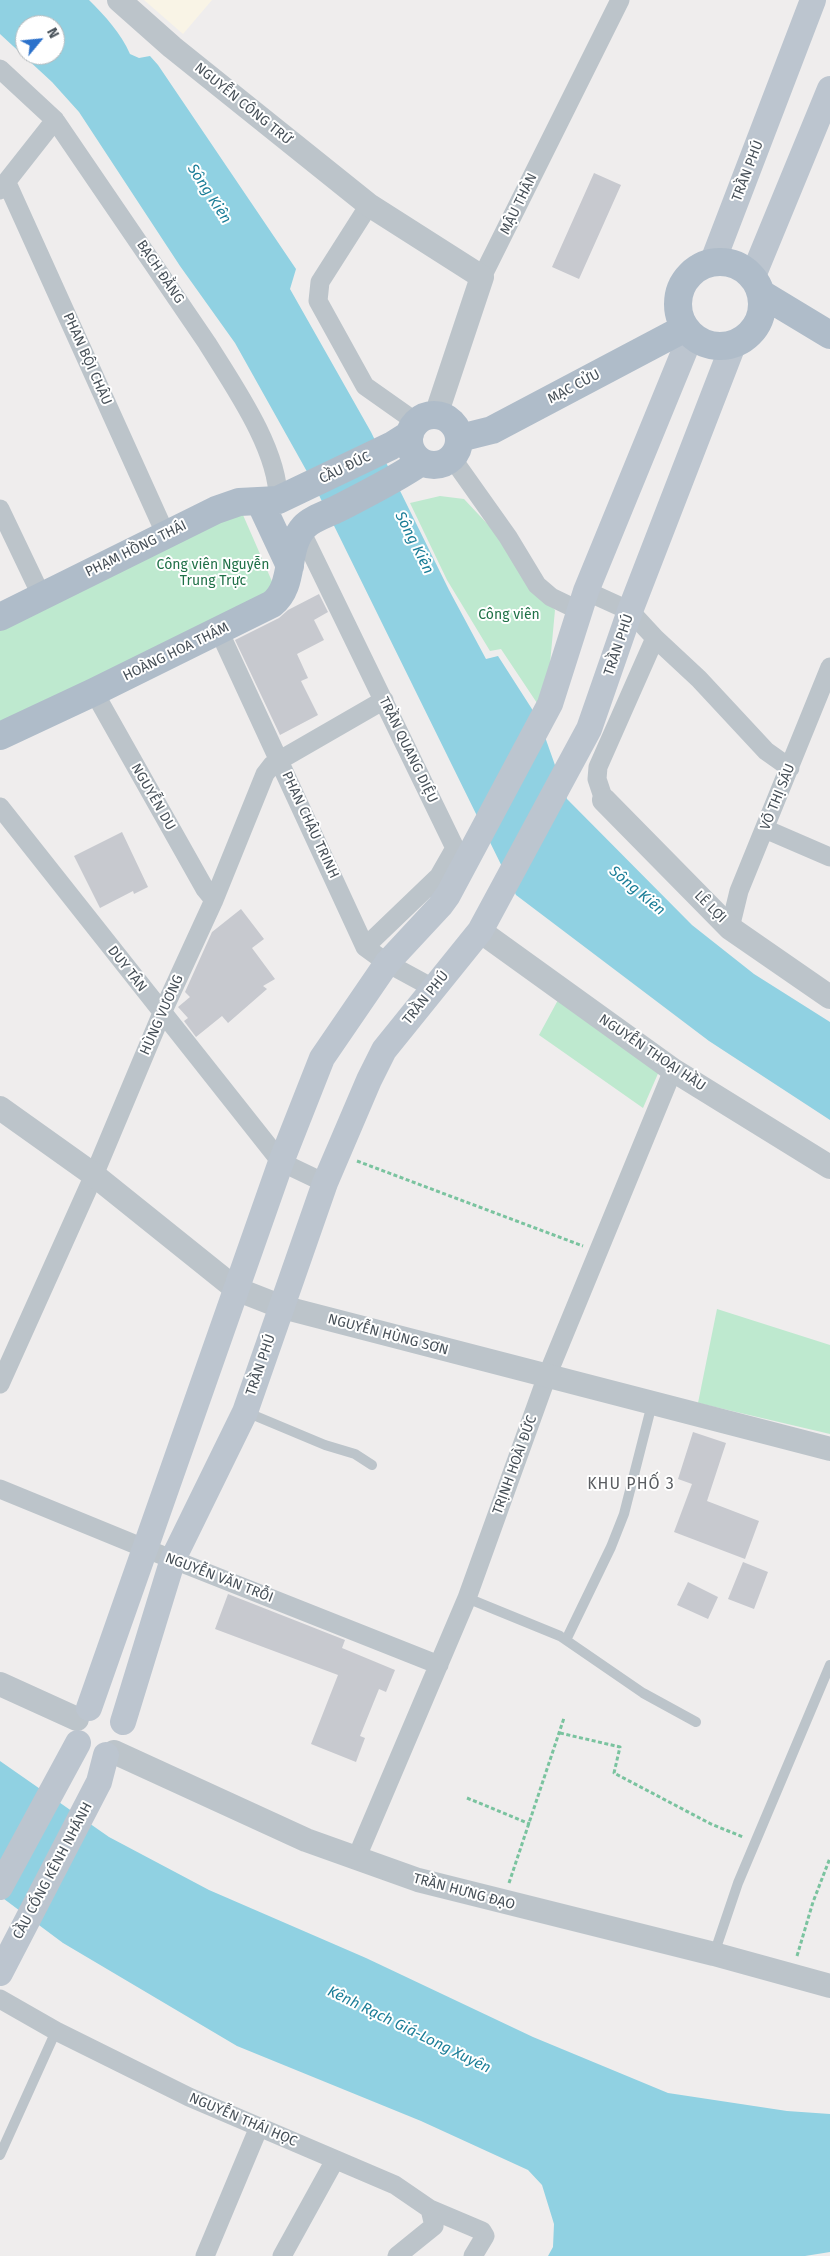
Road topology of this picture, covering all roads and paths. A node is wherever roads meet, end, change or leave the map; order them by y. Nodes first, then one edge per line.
1 (119, 0) edge
2 (620, 0) edge
3 (813, 0) edge
4 (0, 69) edge
5 (830, 89) edge
6 (55, 120) junction
7 (3, 186) edge
8 (369, 205) junction
9 (713, 261) junction
10 (482, 278) junction
11 (758, 285) junction
12 (688, 332) junction
13 (830, 335) edge
14 (733, 345) junction
15 (413, 429) junction
16 (456, 448) junction
17 (413, 468) junction
18 (269, 501) junction
19 (0, 509) edge
20 (303, 528) junction
21 (166, 535) junction
22 (290, 566) junction
23 (42, 596) junction
24 (583, 601) junction
25 (630, 611) junction
26 (0, 617) edge
27 (219, 631) junction
28 (656, 638) junction
29 (830, 667) edge
30 (94, 692) junction
31 (384, 700) junction
32 (0, 736) edge
33 (280, 760) junction
34 (790, 768) junction
35 (604, 800) joint
36 (0, 806) edge
37 (765, 829) junction
38 (830, 857) edge
39 (214, 900) junction
40 (486, 921) junction
41 (730, 928) junction
42 (366, 947) junction
43 (387, 963) junction
44 (433, 988) junction
45 (830, 997) edge
46 (162, 1013) junction
47 (673, 1070) junction
48 (0, 1108) edge
49 (338, 1154) junction
50 (281, 1162) junction
51 (830, 1167) edge
52 (94, 1175) junction
53 (325, 1183) junction
54 (598, 1252) junction
55 (236, 1289) junction
56 (282, 1307) junction
57 (547, 1376) junction
58 (0, 1384) edge
59 (652, 1404) junction
60 (245, 1412) junction
61 (830, 1448) edge
62 (372, 1464) dead end
63 (0, 1489) edge
64 (144, 1548) junction
65 (173, 1559) junction
66 (467, 1598) junction
67 (566, 1640) junction
68 (439, 1665) junction
69 (830, 1665) edge
70 (0, 1684) edge
71 (564, 1718) dead end
72 (123, 1722) junction
73 (696, 1722) dead end
74 (78, 1733) junction
75 (560, 1733) junction
76 (110, 1754) junction
77 (467, 1798) dead end
78 (530, 1824) junction
79 (755, 1842) junction
80 (830, 1858) edge
81 (356, 1859) junction
82 (0, 1887) edge
83 (502, 1902) junction
84 (714, 1954) junction
85 (4, 1966) edge
86 (791, 1976) junction
87 (830, 1986) edge
88 (0, 1999) edge
89 (56, 2030) junction
90 (259, 2127) junction
91 (0, 2155) edge
92 (335, 2160) junction
93 (430, 2209) junction
94 (205, 2256) edge
95 (282, 2256) edge
96 (397, 2256) edge
97 (473, 2256) edge

1 - 8 street, NGUYỄN CÔNG TRỨ
2 - 10 street, MẬU THÂN
3 - 9 main road, TRẦN PHÚ
4 - 6 street, BẠCH ĐẰNG
5 - 11 main road
6 - 7 street
6 - 18 street, BẠCH ĐẰNG
7 - 21 street, PHAN BỘI CHÂU
8 - 10 street, NGUYỄN CÔNG TRỨ
8 - 15 street
9 - 11 main road
9 - 12 main road
10 - 15 street, MẬU THÂN
11 - 13 main road
11 - 14 main road
12 - 14 main road
12 - 16 main road, MẠC CỬU
12 - 24 main road
14 - 25 main road, TRẦN PHÚ
15 - 16 main road
15 - 17 main road
15 - 18 main road, CẦU ĐÚC
16 - 17 main road, MẠC CỬU
16 - 24 street
17 - 20 main road
18 - 21 main road, PHẠM HỒNG THÁI
18 - 22 main road
19 - 23 street
20 - 22 main road, HOÀNG HOA THÁM
20 - 31 street, TRẦN QUANG DIỆU
21 - 23 main road, PHẠM HỒNG THÁI
22 - 27 main road, HOÀNG HOA THÁM
23 - 26 main road, PHẠM HỒNG THÁI
24 - 25 street
24 - 43 main road
25 - 28 street
25 - 40 main road, TRẦN PHÚ
27 - 30 main road, HOÀNG HOA THÁM
27 - 33 street, PHAN CHÂU TRINH
28 - 34 street
28 - 35 street
29 - 34 street, VÕ THỊ SÁU
30 - 32 main road, HOÀNG HOA THÁM
30 - 39 street, NGUYỄN DU
31 - 33 street, HÙNG VƯƠNG
31 - 42 street, TRẦN QUANG DIỆU
33 - 39 street, HÙNG VƯƠNG
33 - 42 street, PHAN CHÂU TRINH
34 - 37 street, VÕ THỊ SÁU
35 - 41 street, LÊ LỢI
36 - 46 street, DUY TÂN
37 - 38 street
37 - 41 street, VÕ THỊ SÁU
39 - 46 street, HÙNG VƯƠNG
40 - 44 main road, TRẦN PHÚ
40 - 47 street, NGUYỄN THOẠI HẦU
41 - 45 street, LÊ LỢI
42 - 43 street, PHAN CHÂU TRINH
43 - 44 street, PHAN CHÂU TRINH
43 - 50 main road
44 - 49 main road, TRẦN PHÚ
46 - 50 street, DUY TÂN
46 - 52 street, HÙNG VƯƠNG
47 - 51 street, NGUYỄN THOẠI HẦU
47 - 54 street, TRỊNH HOÀI ĐỨC
48 - 52 street, NGUYỄN HÙNG SƠN
49 - 53 main road, TRẦN PHÚ
49 - 54 path
50 - 53 street, DUY TÂN
50 - 55 main road
52 - 55 street, NGUYỄN HÙNG SƠN
52 - 58 street, HÙNG VƯƠNG
53 - 56 main road, TRẦN PHÚ
54 - 57 street, TRỊNH HOÀI ĐỨC
55 - 56 street, NGUYỄN HÙNG SƠN
55 - 64 main road
56 - 57 street, NGUYỄN HÙNG SƠN
56 - 60 main road, TRẦN PHÚ
57 - 59 street, NGUYỄN HÙNG SƠN
57 - 66 street, TRỊNH HOÀI ĐỨC
59 - 61 street, NGUYỄN HÙNG SƠN
59 - 67 lane
60 - 62 lane
60 - 65 main road, TRẦN PHÚ
63 - 64 street, NGUYỄN VĂN TRỖI
64 - 65 street, NGUYỄN VĂN TRỖI
64 - 74 main road
65 - 68 street, NGUYỄN VĂN TRỖI
65 - 72 main road, TRẦN PHÚ
66 - 67 lane
66 - 68 street, TRỊNH HOÀI ĐỨC
67 - 73 lane
68 - 81 street, TRỊNH HOÀI ĐỨC
69 - 79 lane
70 - 74 street
71 - 75 path
72 - 74 main road
72 - 76 main road
74 - 76 main road
74 - 82 main road
75 - 78 path
75 - 79 path
76 - 81 street, TRẦN HƯNG ĐẠO
76 - 85 main road, CẦU CỐNG KÊNH NHÁNH
77 - 78 path
78 - 83 path
79 - 84 lane
80 - 86 path
81 - 83 street, TRẦN HƯNG ĐẠO
83 - 84 street, TRẦN HƯNG ĐẠO
84 - 86 street, TRẦN HƯNG ĐẠO
86 - 87 street, TRẦN HƯNG ĐẠO
88 - 89 street, NGUYỄN THÁI HỌC
89 - 90 street, NGUYỄN THÁI HỌC
89 - 91 lane
90 - 92 street, NGUYỄN THÁI HỌC
90 - 94 street
92 - 93 street, NGUYỄN THÁI HỌC
92 - 95 street
93 - 96 street
93 - 97 street, NGUYỄN THÁI HỌC

